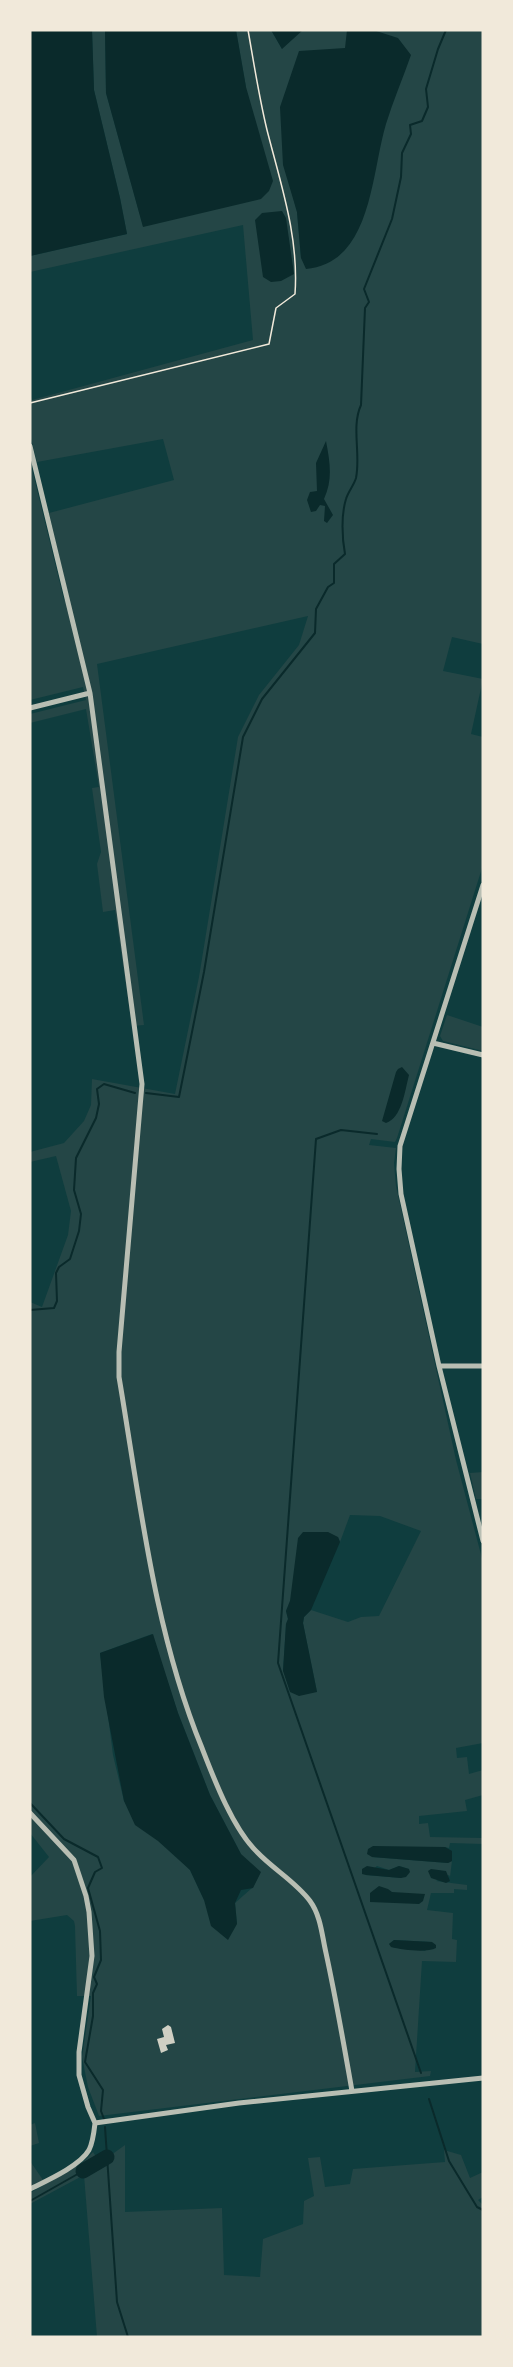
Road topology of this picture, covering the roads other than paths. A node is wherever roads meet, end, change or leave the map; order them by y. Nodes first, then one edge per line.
1 (30, 446) edge
2 (90, 693) junction
3 (30, 708) edge
4 (483, 885) edge
5 (434, 1043) junction
6 (483, 1055) edge
7 (440, 1366) junction
8 (483, 1366) edge
9 (483, 1541) edge
10 (30, 1813) edge
11 (483, 2078) edge
12 (352, 2091) junction
13 (95, 2123) junction
14 (30, 2189) edge

1 - 2 street
2 - 3 street
2 - 12 street
4 - 5 street
5 - 6 street
5 - 7 street
7 - 8 street
7 - 9 street
10 - 13 street
11 - 12 street
12 - 13 street
13 - 14 street

